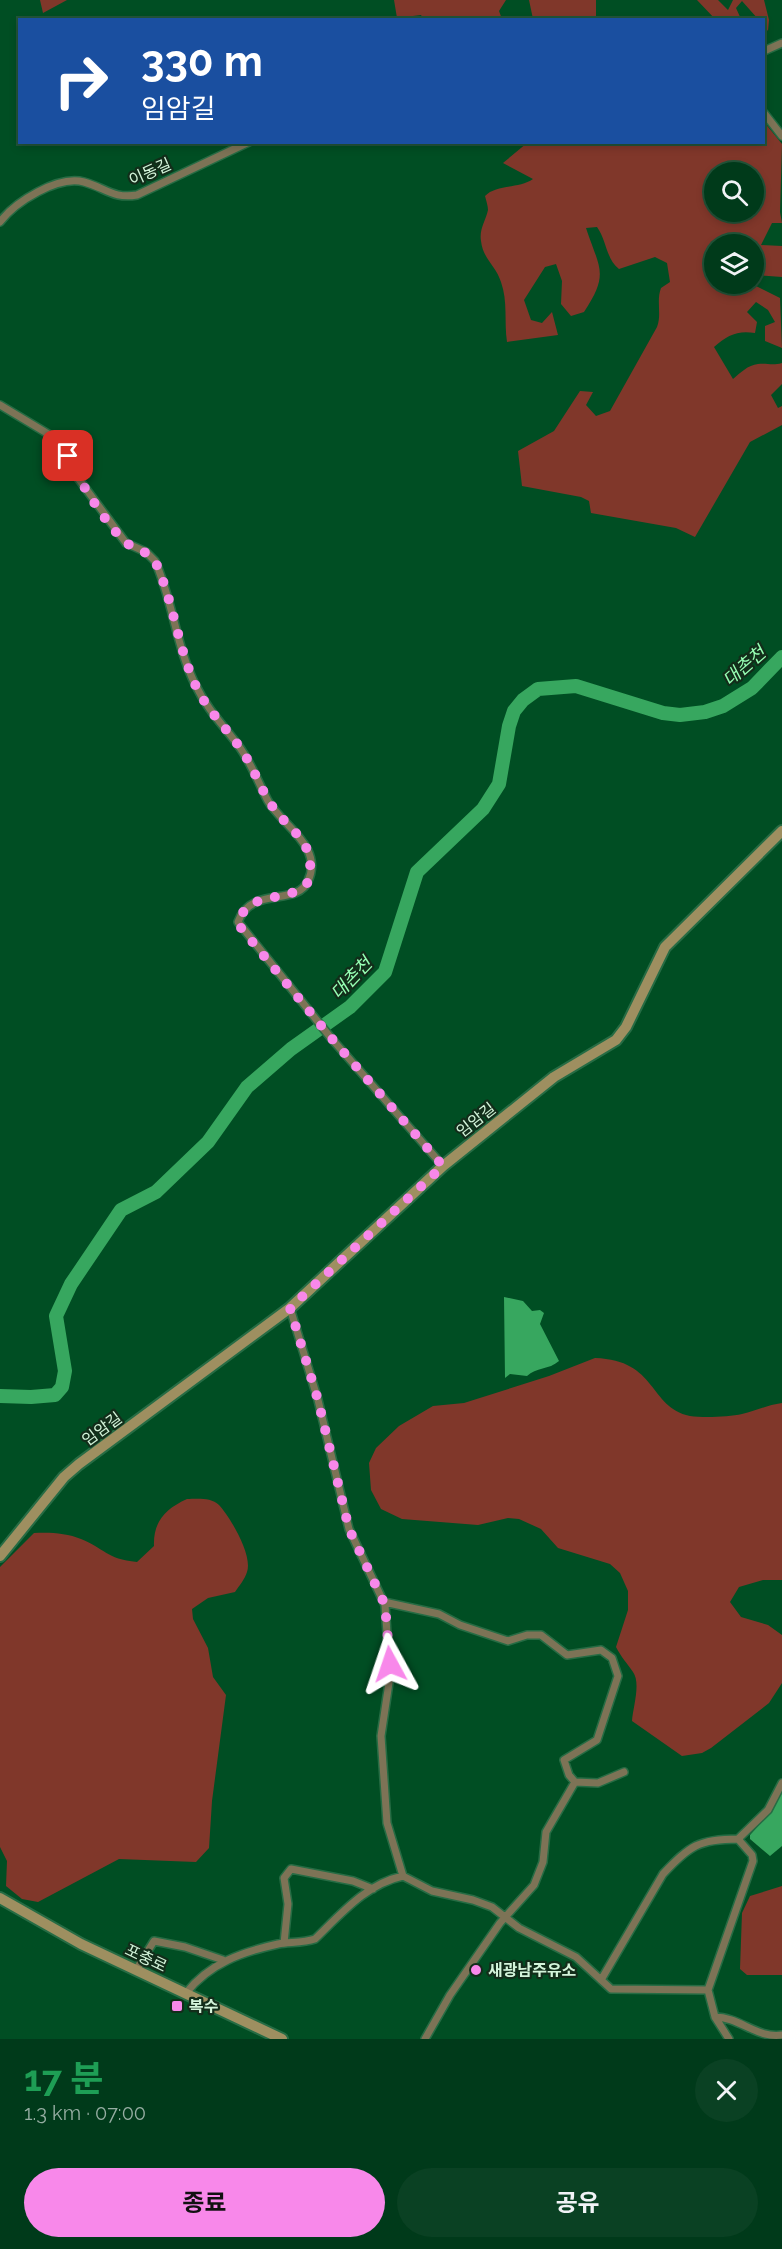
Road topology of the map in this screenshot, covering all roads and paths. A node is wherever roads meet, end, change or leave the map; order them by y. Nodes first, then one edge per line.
1 (782, 43) edge
2 (765, 51) edge
3 (765, 114) edge
4 (782, 136) edge
5 (245, 144) edge
6 (0, 222) edge
7 (0, 405) edge
8 (782, 831) edge
9 (443, 1166) junction
10 (290, 1308) junction
11 (0, 1556) edge
12 (384, 1602) junction
13 (624, 1772) dead end
14 (575, 1782) junction
15 (782, 1783) edge
16 (738, 1839) junction
17 (403, 1876) junction
18 (373, 1889) junction
19 (0, 1898) edge
20 (506, 1918) junction
21 (284, 1943) junction
22 (223, 1960) junction
23 (136, 1970) junction
24 (601, 1980) junction
25 (708, 1990) junction
26 (186, 1993) junction
27 (715, 2016) junction
28 (782, 2035) edge
29 (282, 2039) edge
30 (425, 2039) edge
31 (729, 2039) edge

1 - 2 street
3 - 4 street
5 - 6 street, 이동길
7 - 9 street
8 - 9 main road, 임암길
9 - 10 main road, 임암길
10 - 11 main road, 임암길
10 - 12 street
12 - 14 street
12 - 17 street
13 - 14 street
14 - 20 street
15 - 16 street
16 - 24 street
16 - 25 street
17 - 18 street
17 - 20 street
18 - 21 street
18 - 21 street
19 - 23 main road, 포충로
20 - 24 street
20 - 30 street
21 - 22 street
22 - 23 street
22 - 26 street
23 - 26 main road, 포충로
24 - 25 street
25 - 27 street
26 - 29 main road, 포충로
27 - 28 street
27 - 31 street

